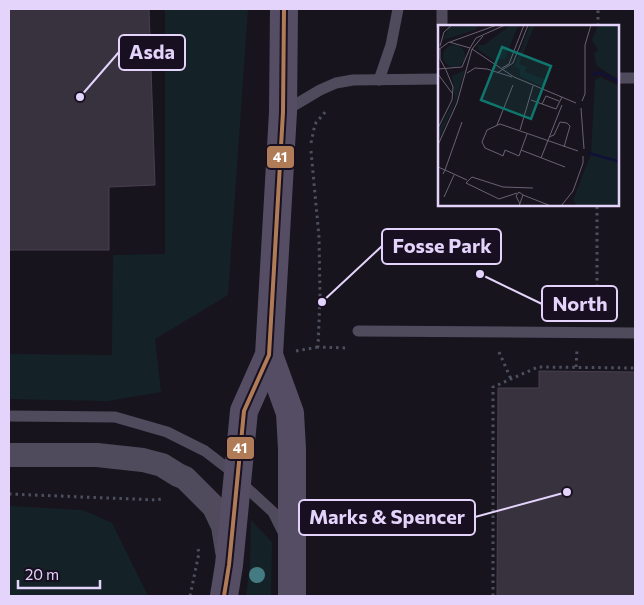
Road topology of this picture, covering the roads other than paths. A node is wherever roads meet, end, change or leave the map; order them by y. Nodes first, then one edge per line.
1 (284, 9) edge
2 (398, 9) edge
3 (442, 9) edge
4 (442, 25) edge
5 (619, 78) edge
6 (635, 78) edge
7 (379, 80) junction
8 (438, 80) edge
9 (283, 112) junction
10 (358, 331) dead end
11 (635, 333) edge
12 (269, 355) junction
13 (9, 416) edge
14 (9, 455) edge
15 (237, 479) junction
16 (292, 549) junction
17 (229, 565) junction
18 (224, 596) edge
19 (292, 596) edge

1 - 9 street
2 - 7 lane
3 - 4 lane
5 - 6 lane
7 - 8 lane
7 - 9 lane
9 - 12 street
10 - 11 lane
12 - 15 street
12 - 16 street
13 - 15 lane
14 - 17 street
15 - 16 lane
15 - 17 street
16 - 19 street
17 - 18 street

